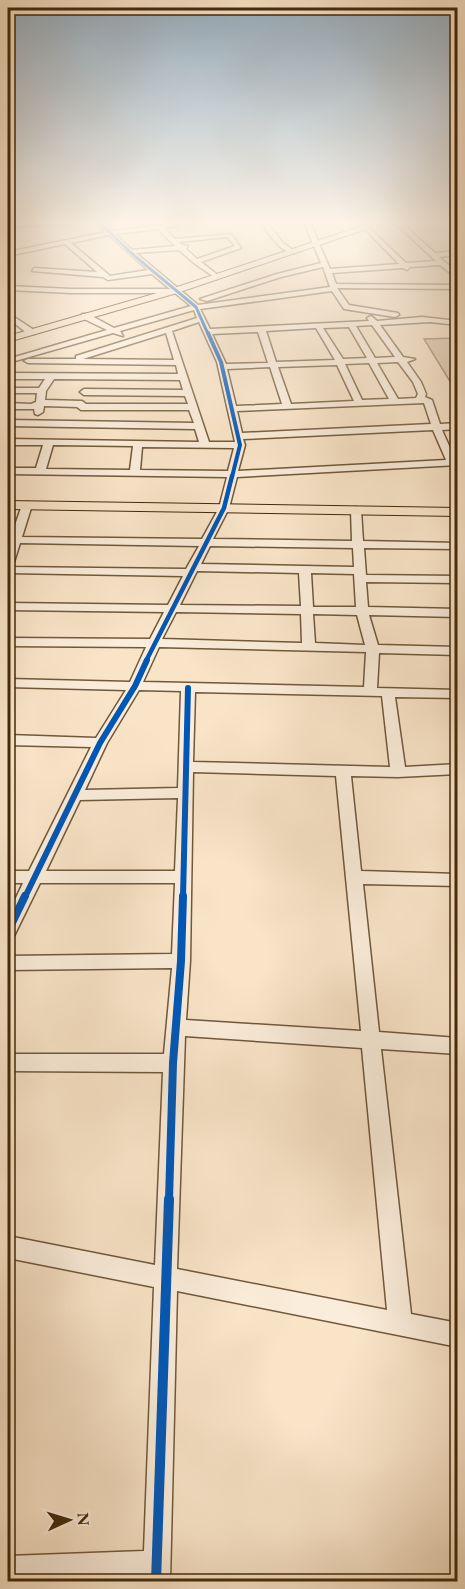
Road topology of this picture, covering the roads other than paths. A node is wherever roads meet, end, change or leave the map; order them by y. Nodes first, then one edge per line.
1 (156, 296) edge
2 (181, 296) edge
3 (218, 296) edge
4 (262, 296) edge
5 (338, 296) edge
6 (193, 305) junction
7 (362, 311) junction
8 (8, 315) edge
9 (85, 316) junction
10 (201, 319) junction
11 (430, 320) junction
12 (376, 323) junction
13 (458, 323) edge
14 (351, 324) junction
15 (318, 326) junction
16 (261, 329) junction
17 (168, 330) junction
18 (115, 331) junction
19 (31, 332) junction
20 (207, 332) junction
21 (8, 339) edge
22 (133, 340) junction
23 (411, 359) dead end
24 (400, 360) junction
25 (8, 361) edge
26 (372, 361) junction
27 (68, 362) junction
28 (340, 362) junction
29 (179, 363) junction
30 (274, 365) junction
31 (222, 367) junction
32 (8, 376) edge
33 (51, 376) junction
34 (64, 376) junction
35 (87, 376) junction
36 (184, 377) junction
37 (8, 390) edge
38 (42, 391) junction
39 (84, 392) junction
40 (189, 393) junction
41 (420, 400) junction
42 (395, 401) junction
43 (40, 403) junction
44 (359, 403) junction
45 (82, 405) junction
46 (8, 406) edge
47 (287, 406) junction
48 (193, 407) junction
49 (232, 409) junction
50 (8, 423) edge
51 (35, 424) junction
52 (76, 424) junction
53 (200, 426) junction
54 (458, 426) edge
55 (436, 428) junction
56 (239, 441) junction
57 (8, 442) edge
58 (49, 442) junction
59 (138, 443) junction
60 (205, 444) junction
61 (455, 462) edge
62 (8, 471) edge
63 (40, 471) junction
64 (135, 473) junction
65 (232, 474) junction
66 (8, 505) edge
67 (27, 505) junction
68 (224, 508) junction
69 (356, 510) junction
70 (458, 512) edge
71 (11, 540) edge
72 (206, 543) junction
73 (358, 545) junction
74 (458, 546) edge
75 (8, 562) edge
76 (8, 570) edge
77 (192, 570) junction
78 (305, 570) junction
79 (360, 575) junction
80 (458, 580) edge
81 (8, 606) edge
82 (172, 607) junction
83 (307, 610) junction
84 (362, 611) junction
85 (458, 613) edge
86 (8, 642) edge
87 (154, 643) junction
88 (309, 647) junction
89 (373, 649) junction
90 (458, 651) edge
91 (8, 683) edge
92 (135, 686) junction
93 (188, 688) junction
94 (370, 692) junction
95 (388, 693) junction
96 (458, 694) edge
97 (8, 740) edge
98 (100, 743) junction
99 (185, 767) junction
100 (343, 770) junction
101 (458, 770) edge
102 (398, 771) junction
103 (185, 793) junction
104 (74, 795) junction
105 (8, 877) edge
106 (34, 877) junction
107 (182, 877) junction
108 (354, 877) junction
109 (458, 880) edge
110 (8, 931) edge
111 (181, 961) junction
112 (8, 963) edge
113 (175, 1027) junction
114 (371, 1041) junction
115 (458, 1046) edge
116 (8, 1062) edge
117 (173, 1063) junction
118 (8, 1246) edge
119 (165, 1277) junction
120 (400, 1323) junction
121 (458, 1335) edge
122 (8, 1570) edge
123 (156, 1573) edge

1 - 9 main road
2 - 6 street
3 - 6 street
4 - 6 street
5 - 7 street
6 - 10 street
6 - 18 street
7 - 11 street
7 - 12 street
8 - 19 street
9 - 18 street
9 - 19 main road
10 - 17 street
10 - 20 street
11 - 12 street
11 - 13 street
12 - 14 street
12 - 24 street
14 - 15 street
14 - 26 street
15 - 16 street
15 - 28 street
16 - 20 street
16 - 30 street
17 - 22 street
17 - 29 street
18 - 22 street
18 - 25 street
19 - 21 main road
20 - 31 street
22 - 27 street
23 - 24 street
24 - 26 street
24 - 41 street
25 - 27 street
26 - 28 street
26 - 42 street
27 - 29 street
27 - 34 street
28 - 30 street
28 - 44 street
29 - 36 street
30 - 31 street
30 - 47 street
31 - 49 street
32 - 33 street
33 - 34 street
33 - 38 street
34 - 35 street
35 - 36 street
35 - 39 street
36 - 40 street
37 - 38 street
38 - 43 street
39 - 40 street
39 - 45 street
40 - 48 street
41 - 42 street
41 - 55 street
42 - 44 street
43 - 45 street
43 - 46 street
43 - 51 street
44 - 47 street
45 - 48 street
45 - 52 street
47 - 49 street
48 - 53 street
49 - 56 street
50 - 51 street
51 - 52 street
52 - 53 street
53 - 60 street
54 - 55 street
55 - 56 street
55 - 61 street
56 - 60 street
56 - 65 street
57 - 58 street
58 - 59 street
58 - 63 street
59 - 60 street
59 - 64 street
61 - 65 street
62 - 63 street
63 - 64 street
64 - 65 street
65 - 68 street
66 - 67 main road
67 - 68 main road
67 - 71 street
68 - 69 main road
68 - 72 street
69 - 70 main road
69 - 73 street
71 - 72 street
71 - 75 street
72 - 73 street
72 - 77 street
73 - 74 street
73 - 79 street
76 - 77 street
77 - 78 street
77 - 82 street
78 - 79 street
78 - 83 street
79 - 80 street
79 - 84 street
81 - 82 street
82 - 83 street
82 - 87 street
83 - 84 street
83 - 88 street
84 - 85 street
84 - 89 street
86 - 87 street
87 - 88 street
87 - 92 street
88 - 89 street
89 - 90 street
89 - 94 street
91 - 92 street
92 - 93 street
92 - 98 street
93 - 94 street
93 - 99 street
94 - 95 street
95 - 96 street
95 - 102 street
97 - 98 street
98 - 104 street
99 - 100 street
99 - 103 street
100 - 102 street
100 - 108 street
101 - 102 street
103 - 104 street
103 - 107 street
104 - 106 street
105 - 106 street
106 - 107 street
106 - 110 street
107 - 111 street
108 - 109 street
108 - 114 street
111 - 112 street
111 - 113 street
113 - 114 street
113 - 117 street
114 - 115 street
114 - 120 street
116 - 117 street
117 - 119 street
118 - 119 street
119 - 120 street
119 - 123 street
120 - 121 street
122 - 123 street

